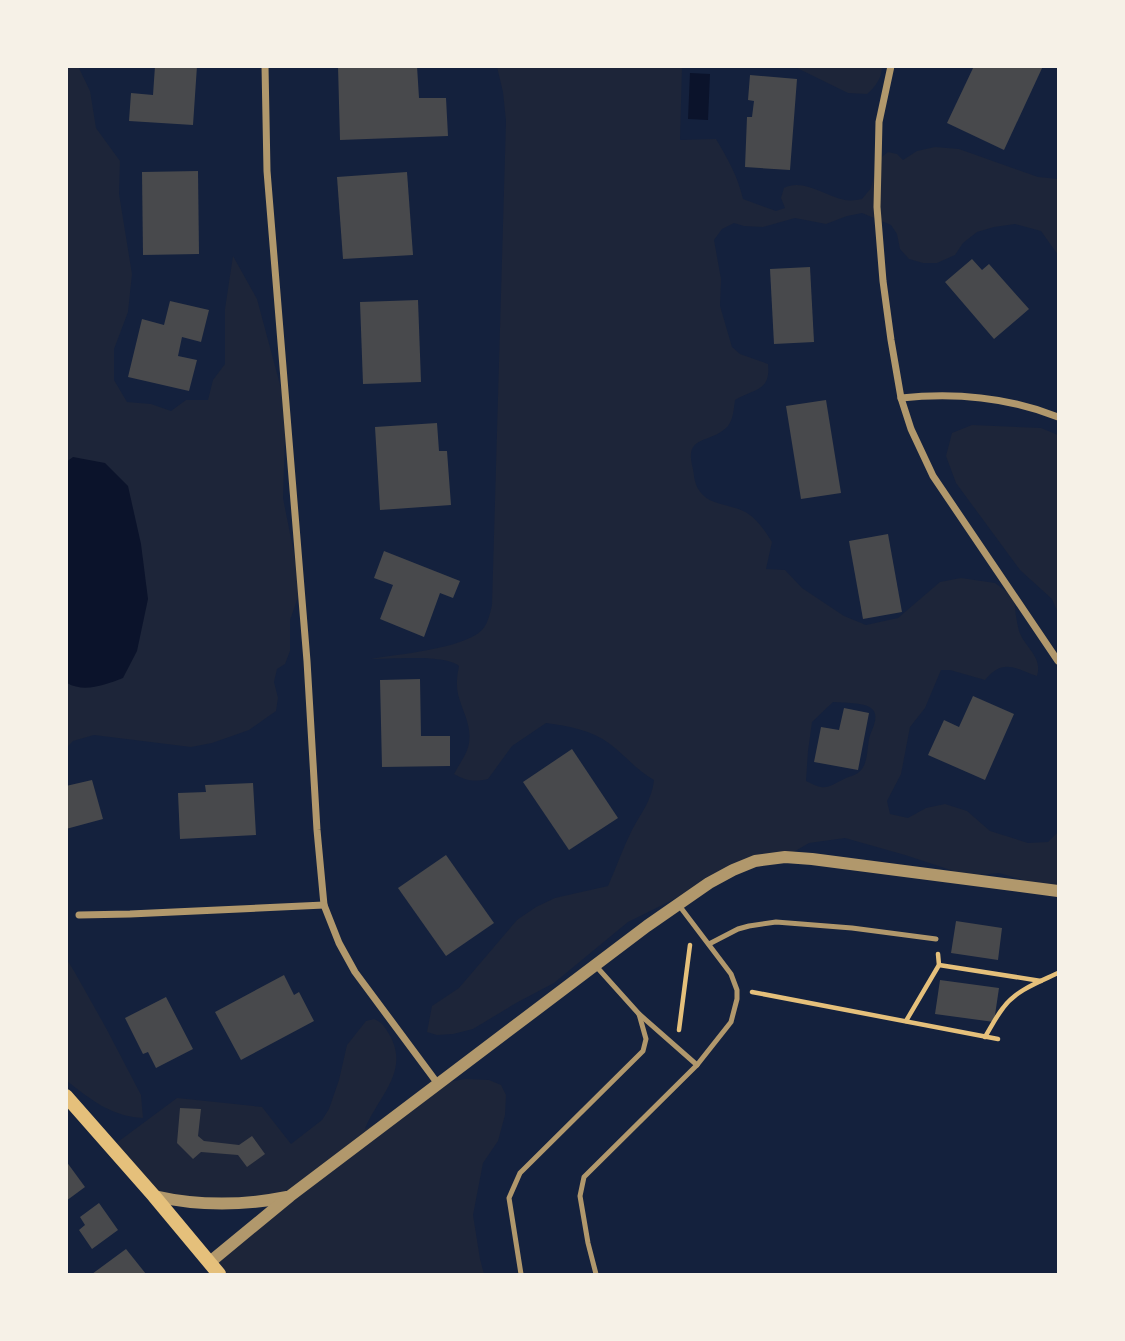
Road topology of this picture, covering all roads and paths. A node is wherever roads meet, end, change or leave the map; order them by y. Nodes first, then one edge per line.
1 (265, 66) edge
2 (891, 66) edge
3 (901, 398) junction
4 (1059, 417) edge
5 (1059, 661) edge
6 (1059, 891) edge
7 (678, 904) junction
8 (324, 905) junction
9 (79, 915) dead end
10 (693, 923) junction
11 (936, 939) joint
12 (709, 944) junction
13 (595, 965) junction
14 (939, 965) junction
15 (1059, 973) edge
16 (1041, 981) junction
17 (737, 990) junction
18 (639, 1014) junction
19 (906, 1021) junction
20 (985, 1037) junction
21 (998, 1039) dead end
22 (676, 1047) junction
23 (696, 1065) junction
24 (438, 1084) junction
25 (66, 1096) edge
26 (154, 1196) junction
27 (290, 1196) junction
28 (210, 1262) junction
29 (219, 1275) edge
30 (521, 1275) edge
31 (596, 1275) edge

1 - 8 street
2 - 3 street
3 - 4 street
3 - 5 street
6 - 7 street
7 - 10 lane
7 - 13 street
8 - 9 street
8 - 24 street
10 - 12 lane
10 - 22 path
11 - 12 lane
11 - 14 path
12 - 17 lane
13 - 18 lane
13 - 24 street
14 - 16 path
14 - 19 path
15 - 16 path
16 - 20 path
17 - 19 path
17 - 23 lane
18 - 22 lane
18 - 30 lane
19 - 20 path
20 - 21 path
22 - 23 lane
23 - 31 lane
24 - 27 street
25 - 26 main road
26 - 27 street
26 - 28 main road
27 - 28 street
28 - 29 main road

